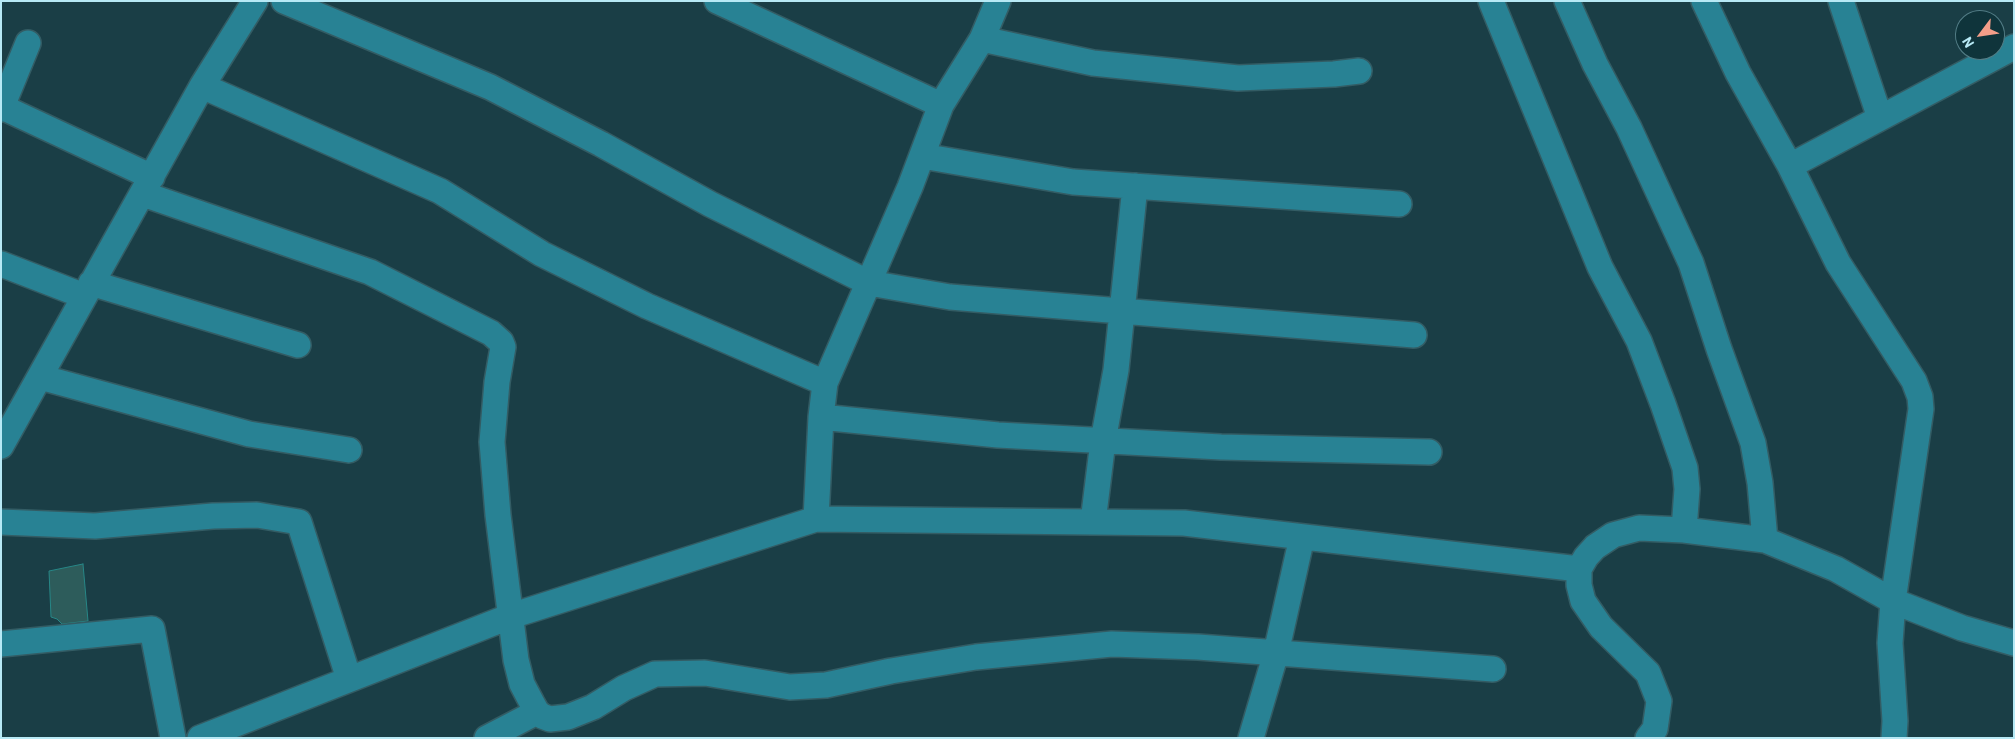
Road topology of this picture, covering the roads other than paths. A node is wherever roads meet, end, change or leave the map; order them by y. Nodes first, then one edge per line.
1 (255, 1) edge
2 (284, 1) edge
3 (717, 1) edge
4 (998, 1) edge
5 (1491, 1) edge
6 (1566, 1) edge
7 (1704, 1) edge
8 (1841, 1) edge
9 (982, 39) junction
10 (28, 43) dead end
11 (2014, 47) edge
12 (1359, 70) dead end
13 (202, 86) junction
14 (942, 105) junction
15 (2, 108) edge
16 (1880, 118) junction
17 (922, 156) junction
18 (1790, 166) junction
19 (147, 185) junction
20 (1135, 186) junction
21 (1399, 204) dead end
22 (1, 264) edge
23 (869, 283) junction
24 (87, 289) junction
25 (1123, 311) junction
26 (1414, 335) dead end
27 (298, 345) dead end
28 (40, 377) junction
29 (825, 383) junction
30 (9, 414) edge
31 (821, 417) junction
32 (1103, 440) junction
33 (1, 446) edge
34 (350, 450) dead end
35 (1429, 452) dead end
36 (816, 519) junction
37 (1, 522) edge
38 (1093, 522) junction
39 (1684, 530) junction
40 (1302, 537) junction
41 (1765, 540) junction
42 (1579, 569) junction
43 (1893, 601) junction
44 (511, 616) junction
45 (2014, 643) edge
46 (1, 644) edge
47 (1276, 653) junction
48 (1493, 669) dead end
49 (349, 679) junction
50 (537, 712) junction
51 (173, 738) edge
52 (200, 738) edge
53 (487, 738) edge
54 (1251, 738) edge
55 (1648, 738) edge
56 (1894, 738) edge

1 - 13 street
2 - 23 street
3 - 14 street
4 - 9 street
5 - 39 street
6 - 41 street
7 - 18 street
8 - 16 street
9 - 12 street
9 - 14 street
10 - 15 street
11 - 16 street
13 - 19 street
13 - 29 street
14 - 17 street
15 - 19 street
16 - 18 street
17 - 20 street
17 - 23 street
18 - 43 street
19 - 24 street
19 - 44 street
20 - 21 street
20 - 25 street
22 - 24 street
23 - 25 street
23 - 29 street
24 - 27 street
24 - 28 street
25 - 26 street
25 - 32 street
28 - 30 street
28 - 34 street
29 - 31 street
30 - 33 street
31 - 32 street
31 - 36 street
32 - 35 street
32 - 38 street
36 - 38 street
36 - 44 street
37 - 49 street
38 - 40 street
39 - 41 street
39 - 42 street
40 - 42 street
40 - 47 street
41 - 43 street
42 - 55 street
43 - 45 street
43 - 56 street
44 - 49 street
44 - 50 street
46 - 51 street
47 - 48 street
47 - 50 street
47 - 54 street
49 - 52 street
50 - 53 street

